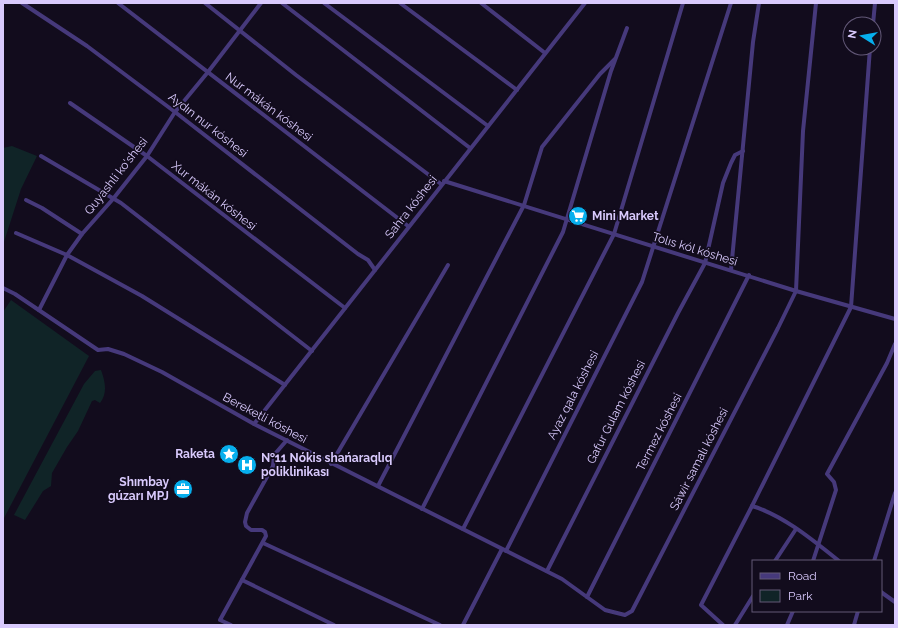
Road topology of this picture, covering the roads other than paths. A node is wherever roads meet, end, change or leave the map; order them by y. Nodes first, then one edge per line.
1 (22, 3) edge
2 (118, 3) edge
3 (205, 3) edge
4 (262, 3) edge
5 (282, 3) edge
6 (324, 3) edge
7 (400, 3) edge
8 (481, 3) edge
9 (585, 3) edge
10 (683, 3) edge
11 (731, 3) edge
12 (758, 3) edge
13 (816, 3) edge
14 (875, 3) edge
15 (873, 16) edge
16 (627, 28) dead end
17 (240, 30) junction
18 (545, 53) junction
19 (869, 56) edge
20 (616, 58) junction
21 (208, 72) junction
22 (517, 90) junction
23 (70, 103) dead end
24 (175, 112) junction
25 (488, 126) junction
26 (470, 148) junction
27 (743, 151) junction
28 (42, 156) dead end
29 (147, 156) junction
30 (443, 182) junction
31 (113, 199) junction
32 (26, 200) dead end
33 (524, 205) junction
34 (566, 219) junction
35 (408, 226) junction
36 (16, 232) dead end
37 (82, 234) junction
38 (614, 234) junction
39 (654, 247) junction
40 (67, 255) junction
41 (705, 263) junction
42 (448, 265) dead end
43 (374, 270) junction
44 (731, 270) junction
45 (749, 275) junction
46 (3, 288) edge
47 (796, 291) junction
48 (851, 307) junction
49 (344, 308) junction
50 (39, 310) junction
51 (895, 319) edge
52 (895, 344) edge
53 (312, 350) junction
54 (285, 385) junction
55 (254, 424) junction
56 (287, 440) junction
57 (331, 464) junction
58 (378, 486) junction
59 (895, 493) edge
60 (752, 506) junction
61 (422, 509) junction
62 (463, 529) junction
63 (796, 529) junction
64 (263, 543) junction
65 (819, 545) junction
66 (504, 550) junction
67 (776, 560) edge
68 (813, 560) edge
69 (838, 560) edge
70 (874, 560) edge
71 (547, 572) junction
72 (242, 580) junction
73 (882, 593) edge
74 (586, 597) junction
75 (752, 598) edge
76 (895, 602) edge
77 (605, 610) joint
78 (793, 612) edge
79 (858, 612) edge
80 (231, 625) edge
81 (334, 625) edge
82 (440, 625) edge
83 (463, 625) edge
84 (723, 625) edge
85 (735, 625) edge
86 (787, 625) edge
87 (854, 625) edge

1 - 24 street, Aydın nur kóshesi
2 - 21 street, Nur mákán kóshesi
3 - 17 street
4 - 17 street, Quyashli ko'shesi
5 - 26 street
6 - 25 street
7 - 22 street
8 - 18 street
9 - 18 street, Sahra kóshesi
10 - 38 street
11 - 39 street, Ayaz qala kóshesi
12 - 27 street
13 - 47 street
14 - 15 street
16 - 20 street
17 - 21 street, Quyashli ko'shesi
17 - 30 street
18 - 22 street, Sahra kóshesi
19 - 48 street
20 - 33 street
20 - 34 street
21 - 24 street, Quyashli ko'shesi
21 - 35 street, Nur mákán kóshesi
22 - 25 street, Sahra kóshesi
23 - 29 street, Xur mákán kóshesi
24 - 29 street, Quyashli ko'shesi
24 - 43 street, Aydın nur kóshesi
25 - 26 street, Sahra kóshesi
26 - 30 street, Sahra kóshesi
27 - 41 street, Gafur Gulam kóshesi
27 - 44 street
28 - 31 street
29 - 31 street, Quyashli ko'shesi
29 - 49 street, Xur mákán kóshesi
30 - 33 street, Tolıs kól kóshesi
30 - 35 street, Sahra kóshesi
31 - 37 street, Quyashli ko'shesi
31 - 53 street
32 - 37 street
33 - 34 street, Tolıs kól kóshesi
33 - 58 street
34 - 38 street, Tolıs kól kóshesi
34 - 61 street
35 - 43 street, Sahra kóshesi
36 - 40 street
37 - 40 street, Quyashli ko'shesi
38 - 39 street, Tolıs kól kóshesi
38 - 62 street
39 - 41 street, Tolıs kól kóshesi
39 - 66 street, Ayaz qala kóshesi
40 - 50 street, Quyashli ko'shesi
40 - 54 street
41 - 44 street, Tolıs kól kóshesi
41 - 71 street, Gafur Gulam kóshesi
42 - 57 street
43 - 49 street, Sahra kóshesi
44 - 45 street, Tolıs kól kóshesi
45 - 47 street, Tolıs kól kóshesi
45 - 74 street, Termez kóshesi
46 - 50 street, Bereketli kóshesi
47 - 48 street, Tolıs kól kóshesi
47 - 77 street, Sáwir samalı kóshesi
48 - 51 street, Tolıs kól kóshesi
48 - 60 street
49 - 53 street, Sahra kóshesi
50 - 55 street, Bereketli kóshesi
52 - 65 street
53 - 54 street, Sahra kóshesi
54 - 55 street, Sahra kóshesi
55 - 56 street, Bereketli kóshesi
56 - 57 street, Bereketli kóshesi
56 - 64 street
57 - 58 street, Bereketli kóshesi
58 - 61 street, Bereketli kóshesi
59 - 70 street
60 - 63 street
60 - 84 street
61 - 62 street, Bereketli kóshesi
62 - 66 street, Bereketli kóshesi
63 - 65 street
63 - 67 street
64 - 72 street
64 - 82 street
65 - 68 street
65 - 69 street
66 - 71 street, Bereketli kóshesi
66 - 83 street, Ayaz qala kóshesi
71 - 74 street, Bereketli kóshesi
72 - 80 street
72 - 81 street
73 - 76 street
74 - 77 street, Bereketli kóshesi
75 - 85 street
78 - 86 street
79 - 87 street

